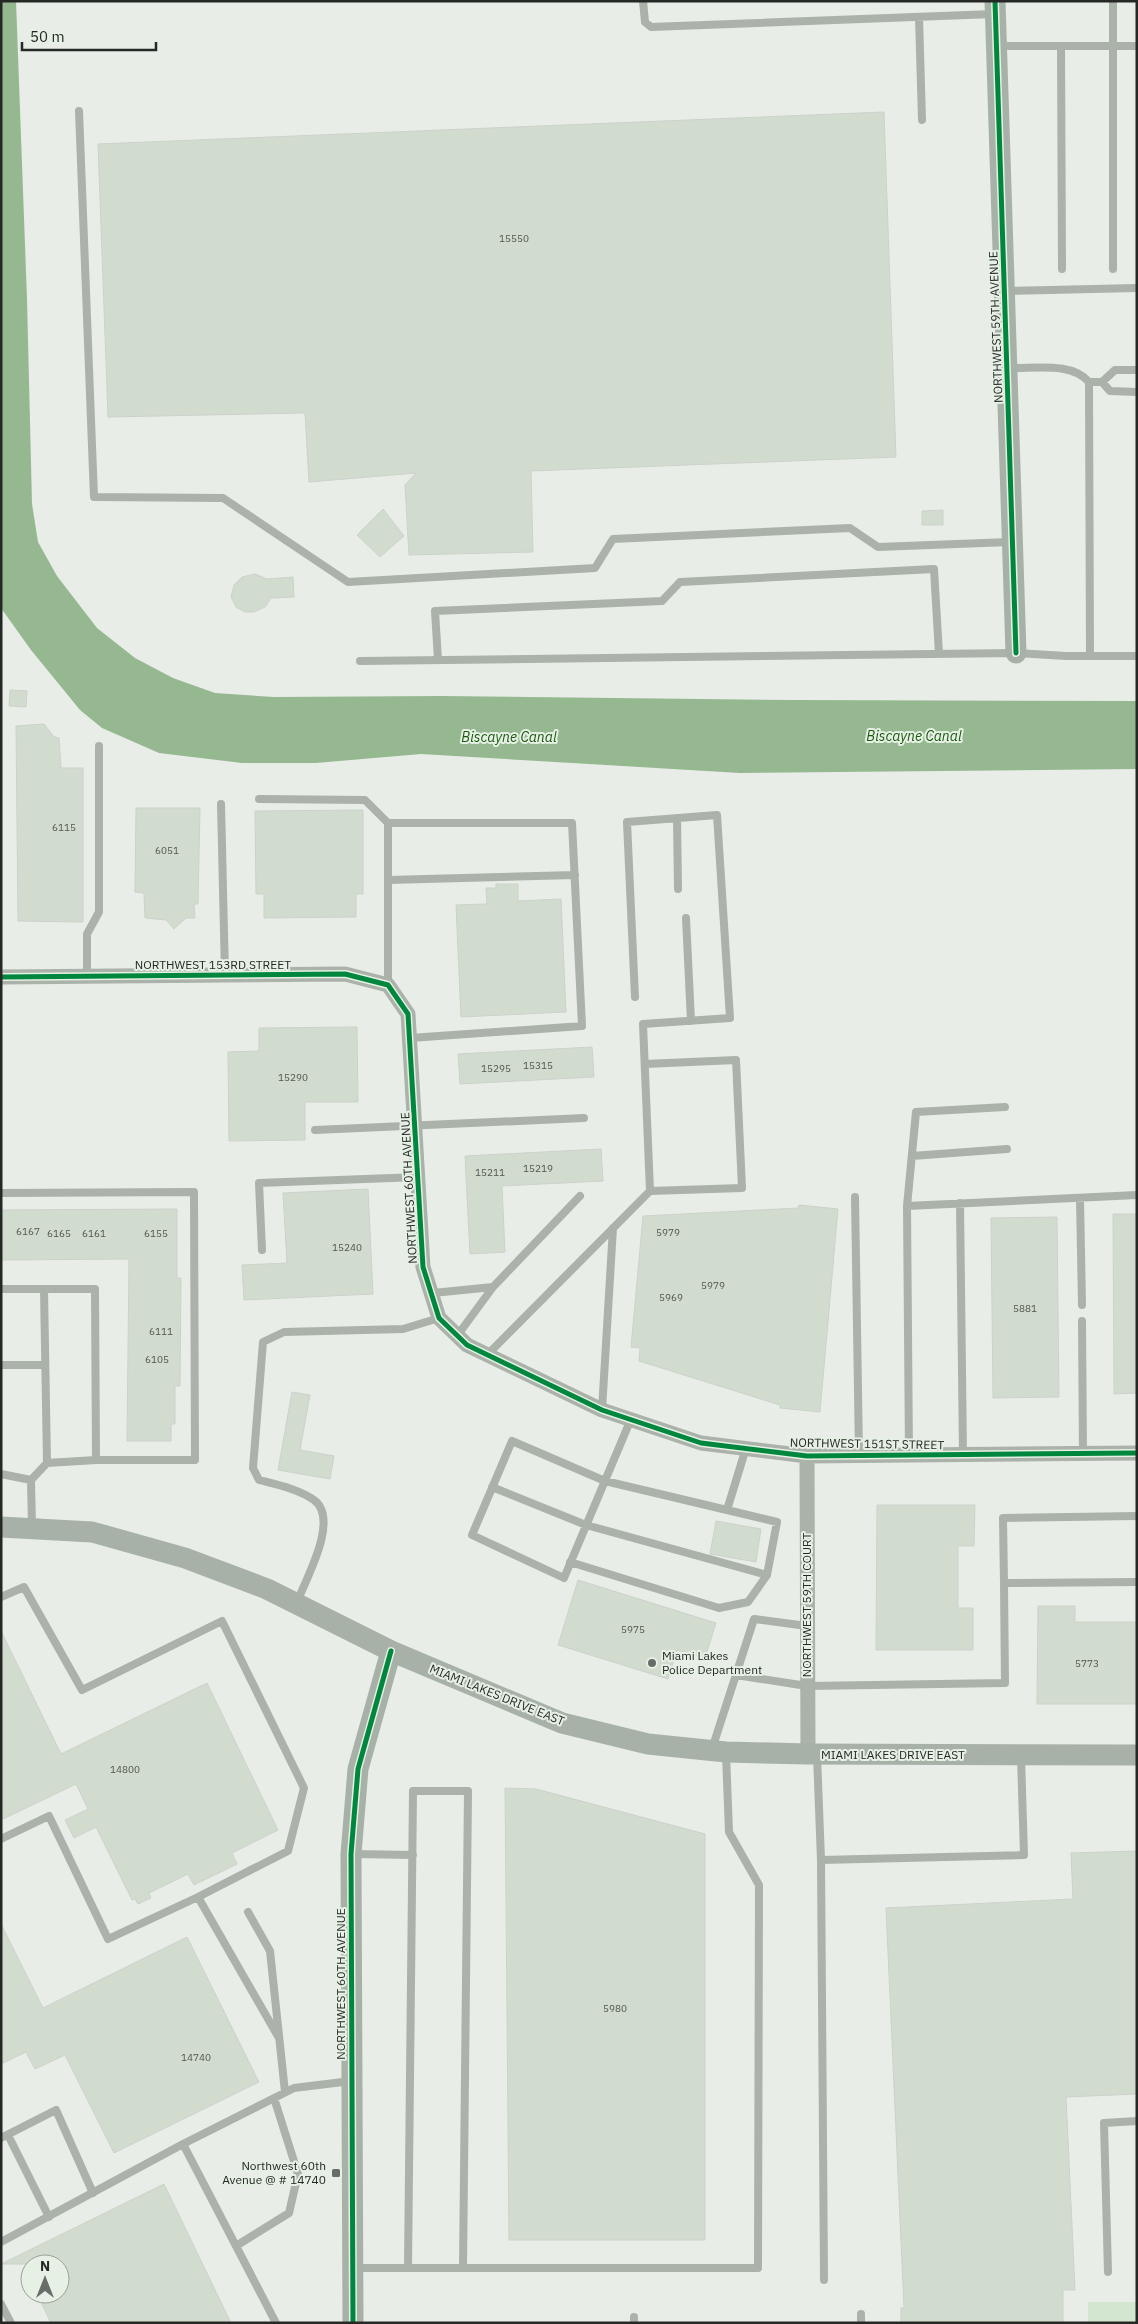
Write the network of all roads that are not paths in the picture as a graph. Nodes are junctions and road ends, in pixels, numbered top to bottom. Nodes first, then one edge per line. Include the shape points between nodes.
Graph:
1 (643, 1) edge
2 (1113, 1) edge
3 (995, 8) edge
4 (919, 17) junction
5 (997, 46) junction
6 (1061, 46) junction
7 (1114, 46) junction
8 (1137, 46) edge
9 (79, 111) dead end
10 (922, 120) dead end
11 (1062, 269) dead end
12 (1113, 269) dead end
13 (1137, 288) edge
14 (1005, 292) junction
15 (1007, 368) junction
16 (1137, 370) edge
17 (1089, 382) junction
18 (1102, 382) junction
19 (1137, 392) edge
20 (1012, 542) junction
21 (1016, 653) junction
22 (939, 654) junction
23 (1090, 656) junction
24 (1137, 656) edge
25 (438, 660) junction
26 (360, 661) dead end
27 (99, 746) dead end
28 (259, 799) dead end
29 (221, 804) dead end
30 (677, 818) junction
31 (388, 823) junction
32 (575, 875) junction
33 (388, 880) junction
34 (678, 889) dead end
35 (686, 918) dead end
36 (226, 975) junction
37 (86, 976) junction
38 (1, 977) edge
39 (388, 985) junction
40 (635, 997) dead end
41 (691, 1021) junction
42 (410, 1038) junction
43 (645, 1064) junction
44 (1005, 1107) dead end
45 (584, 1118) dead end
46 (415, 1125) junction
47 (315, 1130) dead end
48 (1007, 1149) dead end
49 (912, 1156) junction
50 (418, 1177) junction
51 (650, 1191) junction
52 (1, 1193) edge
53 (1137, 1195) edge
54 (580, 1196) dead end
55 (855, 1197) dead end
56 (1080, 1198) junction
57 (960, 1204) junction
58 (907, 1206) junction
59 (614, 1228) junction
60 (262, 1250) dead end
61 (494, 1286) junction
62 (1, 1289) edge
63 (44, 1289) junction
64 (433, 1293) junction
65 (1082, 1305) dead end
66 (439, 1318) junction
67 (1082, 1321) dead end
68 (457, 1336) junction
69 (487, 1355) junction
70 (1, 1365) edge
71 (45, 1365) junction
72 (602, 1410) junction
73 (631, 1420) junction
74 (746, 1448) junction
75 (1083, 1454) junction
76 (1137, 1454) edge
77 (859, 1455) junction
78 (909, 1455) junction
79 (963, 1455) junction
80 (807, 1456) junction
81 (96, 1460) junction
82 (47, 1463) junction
83 (1, 1474) edge
84 (31, 1480) junction
85 (605, 1481) junction
86 (492, 1487) junction
87 (727, 1510) junction
88 (1137, 1516) edge
89 (586, 1525) junction
90 (1, 1527) edge
91 (32, 1527) junction
92 (570, 1562) junction
93 (767, 1575) junction
94 (1137, 1582) edge
95 (1004, 1583) junction
96 (1, 1597) edge
97 (296, 1604) junction
98 (807, 1626) junction
99 (391, 1651) junction
100 (736, 1675) junction
101 (807, 1686) junction
102 (719, 1751) junction
103 (812, 1754) junction
104 (1021, 1755) junction
105 (1137, 1755) edge
106 (1, 1839) edge
107 (351, 1854) junction
108 (413, 1855) junction
109 (820, 1860) junction
110 (198, 1897) junction
111 (248, 1912) dead end
112 (279, 2038) junction
113 (352, 2081) junction
114 (285, 2092) junction
115 (274, 2098) junction
116 (1137, 2121) edge
117 (5, 2136) edge
118 (183, 2144) junction
119 (94, 2193) junction
120 (49, 2217) junction
121 (2, 2240) edge
122 (236, 2246) junction
123 (351, 2268) junction
124 (408, 2268) junction
125 (463, 2268) junction
126 (1108, 2272) dead end
127 (824, 2280) dead end
128 (1, 2304) edge
129 (861, 2314) dead end
130 (11, 2323) edge
131 (276, 2323) edge
132 (353, 2323) edge
133 (861, 2323) edge

1 - 4 lane via 645,22 651,27
2 - 7 lane
3 - 4 lane
3 - 5 street, NORTHWEST 59TH AVENUE
4 - 10 lane
5 - 6 lane
5 - 14 street, NORTHWEST 59TH AVENUE
6 - 7 lane
6 - 11 lane
7 - 8 lane
7 - 12 lane
9 - 20 lane via 94,497 222,498 348,582 595,568 613,539 850,528 878,547
13 - 14 lane
14 - 15 street, NORTHWEST 59TH AVENUE
15 - 17 lane via 1068,369 1082,374
15 - 20 street, NORTHWEST 59TH AVENUE
16 - 18 lane via 1116,370
17 - 18 lane
17 - 23 lane
18 - 19 lane via 1110,391
20 - 21 street, NORTHWEST 59TH AVENUE
21 - 22 lane
21 - 23 lane
22 - 25 lane
22 - 25 lane via 934,569 680,582 662,601 435,611
23 - 24 lane
25 - 26 lane
27 - 37 lane via 99,912 87,934
28 - 31 lane via 365,800
29 - 36 lane
30 - 34 lane
30 - 40 lane via 627,822
30 - 41 lane via 717,815 730,1018
31 - 32 lane via 572,823
31 - 33 lane
32 - 33 lane
32 - 42 lane via 582,1026
33 - 39 lane
35 - 41 lane
36 - 37 street, NORTHWEST 153RD STREET
36 - 39 street, NORTHWEST 153RD STREET via 346,974
37 - 38 street, NORTHWEST 153RD STREET
39 - 42 street, NORTHWEST 60TH AVENUE via 408,1014
41 - 43 lane via 643,1024
42 - 46 street, NORTHWEST 60TH AVENUE
43 - 51 lane
43 - 51 lane via 736,1060 742,1188
44 - 49 lane via 916,1112
45 - 46 lane
46 - 47 lane
46 - 50 street, NORTHWEST 60TH AVENUE
48 - 49 lane
49 - 58 lane
50 - 60 lane via 259,1183
50 - 64 street, NORTHWEST 60TH AVENUE via 423,1267
51 - 59 lane
52 - 81 lane via 194,1192 195,1460
53 - 56 lane
54 - 61 lane
55 - 77 lane
56 - 57 lane
56 - 65 lane
57 - 58 lane
57 - 79 lane
58 - 78 lane
59 - 69 lane
59 - 72 lane
61 - 64 lane
61 - 68 lane
62 - 63 lane
63 - 71 lane
63 - 81 lane via 95,1289
64 - 66 street, NORTHWEST 60TH AVENUE
66 - 68 street
66 - 97 lane via 403,1329 284,1332 263,1342 253,1468 259,1480 300,1492 316,1502 323,1513 325,1528
67 - 75 lane
68 - 69 street
69 - 72 street
70 - 71 lane
71 - 82 lane
72 - 73 street, NORTHWEST 151ST STREET
73 - 74 street, NORTHWEST 151ST STREET via 701,1443
73 - 85 lane
74 - 80 street, NORTHWEST 151ST STREET
74 - 87 lane
75 - 76 street, NORTHWEST 151ST STREET
75 - 79 street, NORTHWEST 151ST STREET
77 - 78 street, NORTHWEST 151ST STREET
77 - 80 street, NORTHWEST 151ST STREET
78 - 79 street, NORTHWEST 151ST STREET
80 - 98 street, NORTHWEST 59TH COURT
81 - 82 lane
82 - 84 lane
83 - 84 lane
84 - 91 lane
85 - 86 lane via 512,1441
85 - 87 lane
85 - 89 lane
86 - 89 lane
86 - 92 lane via 472,1535 564,1578
87 - 93 lane via 778,1522
88 - 95 lane via 1003,1518
89 - 92 lane
89 - 93 lane
90 - 91 street, MIAMI LAKES DRIVE EAST
91 - 97 street, MIAMI LAKES DRIVE EAST via 92,1532 185,1558 267,1589
92 - 93 lane via 719,1608 748,1602
94 - 95 lane
95 - 101 lane via 1005,1683
96 - 110 lane via 24,1587 82,1690 222,1621 304,1788 288,1851
97 - 99 street, MIAMI LAKES DRIVE EAST
98 - 100 lane via 754,1619
98 - 101 street, NORTHWEST 59TH COURT
99 - 102 street, MIAMI LAKES DRIVE EAST via 562,1723 648,1744
99 - 107 street, NORTHWEST 60TH AVENUE via 358,1769
100 - 101 lane
100 - 102 lane
101 - 103 street, NORTHWEST 59TH COURT
102 - 103 street, MIAMI LAKES DRIVE EAST
102 - 125 lane via 729,1832 759,1885 758,2268
103 - 104 street, MIAMI LAKES DRIVE EAST
103 - 109 lane
104 - 105 street, MIAMI LAKES DRIVE EAST
104 - 109 lane via 1024,1855
106 - 110 lane via 49,1816 108,1939
107 - 108 lane
107 - 113 street, NORTHWEST 60TH AVENUE
108 - 124 lane
108 - 125 lane via 413,1790 468,1791
109 - 127 lane
110 - 112 lane
111 - 112 lane via 270,1951
112 - 114 lane
113 - 114 lane
113 - 123 street, NORTHWEST 60TH AVENUE
114 - 115 lane
115 - 118 lane
115 - 122 lane via 298,2174 296,2184 288,2213
116 - 126 lane via 1104,2123
117 - 119 lane via 56,2110
117 - 120 lane
118 - 119 lane
118 - 122 lane
119 - 120 lane
120 - 121 lane
122 - 131 lane
123 - 124 lane
123 - 132 street, NORTHWEST 60TH AVENUE
124 - 125 lane
128 - 130 lane
129 - 133 lane

